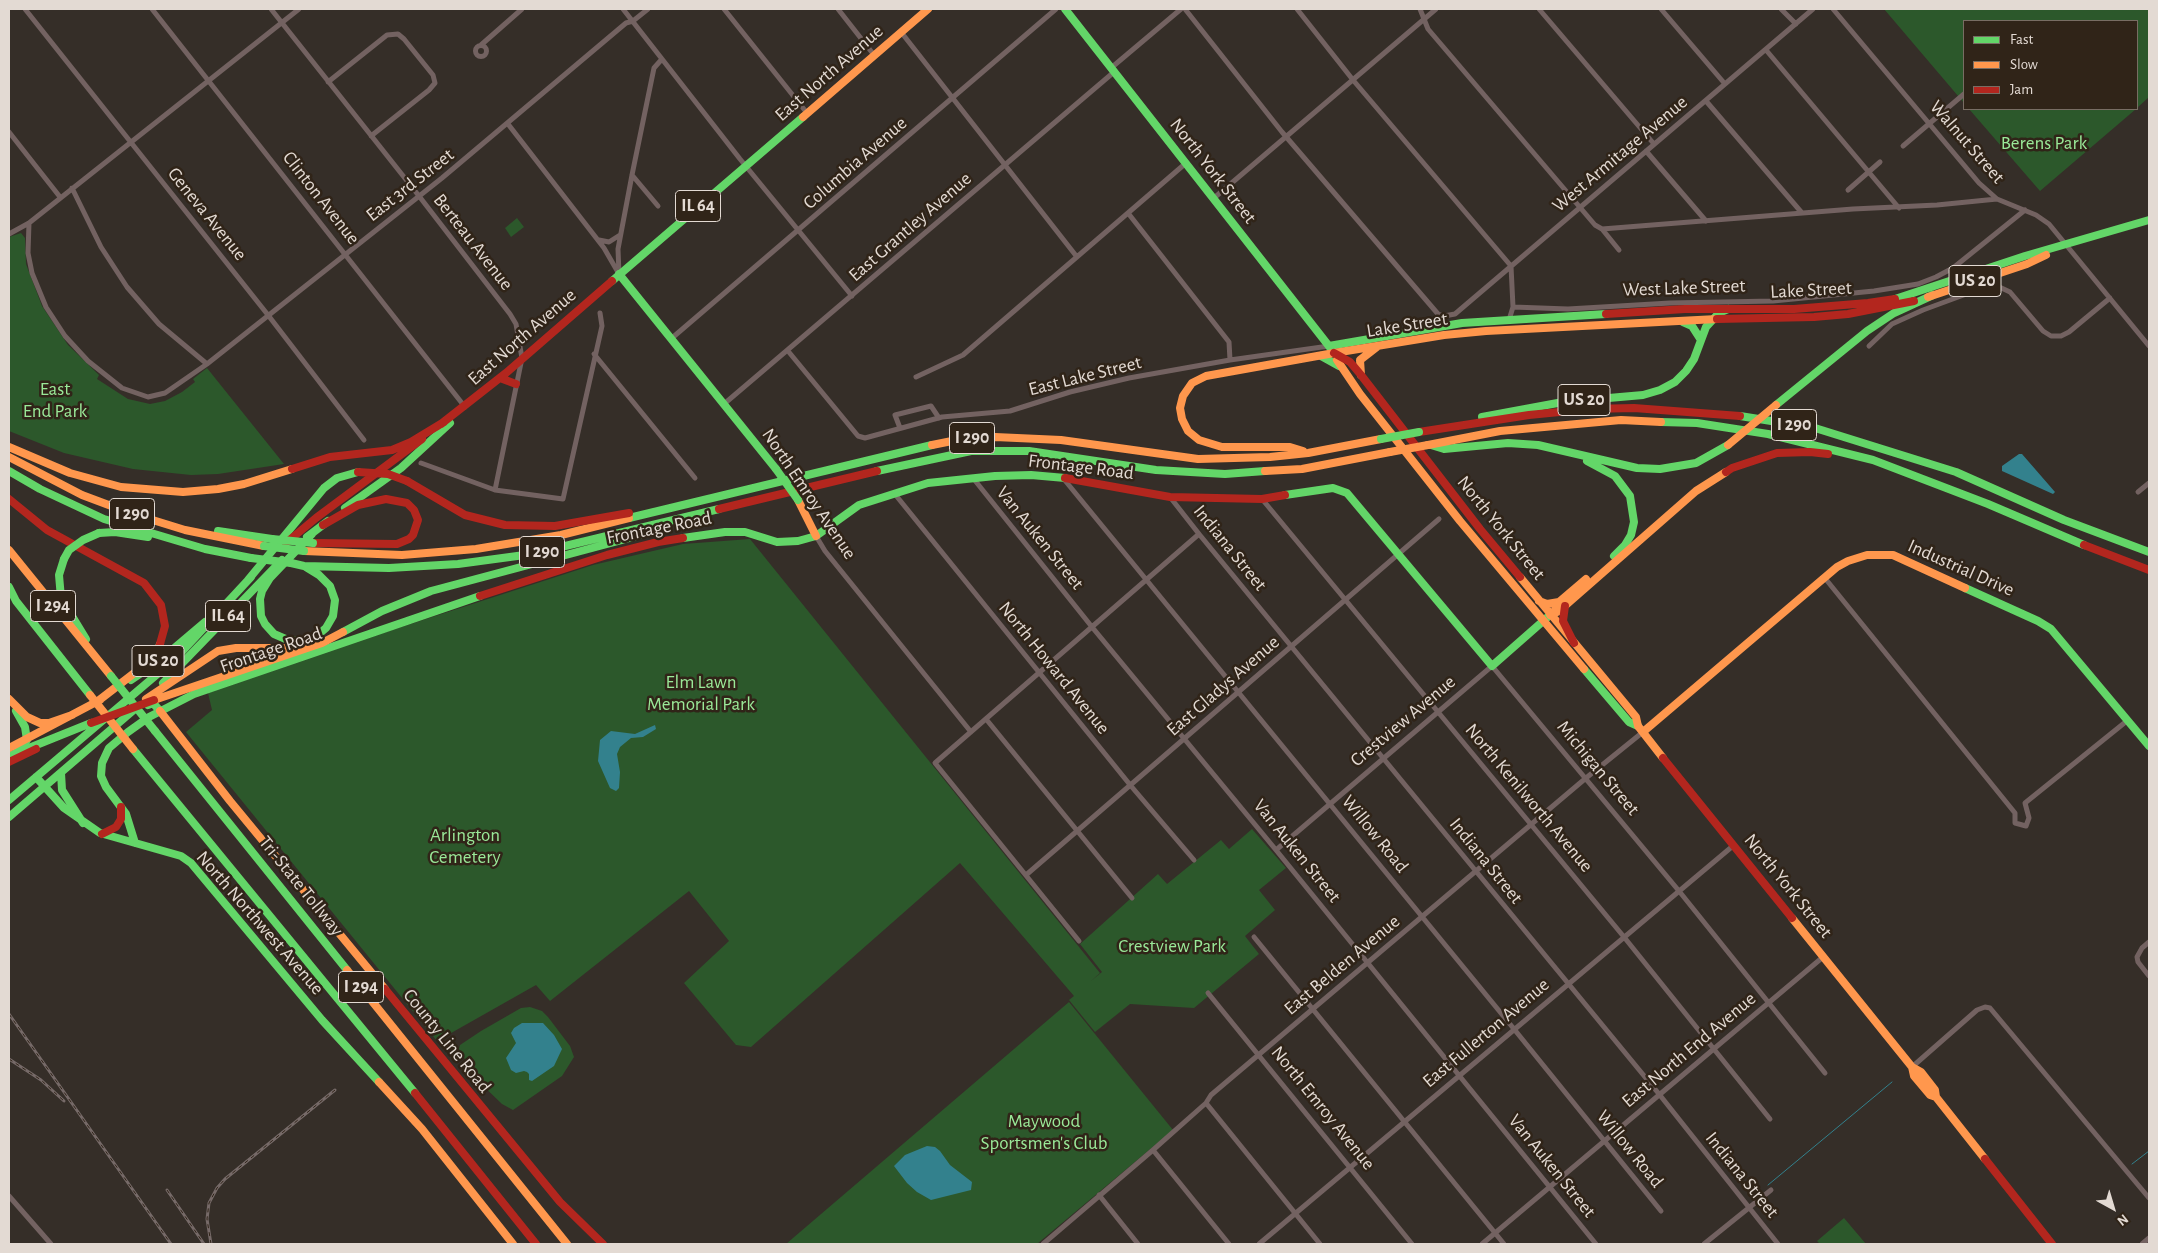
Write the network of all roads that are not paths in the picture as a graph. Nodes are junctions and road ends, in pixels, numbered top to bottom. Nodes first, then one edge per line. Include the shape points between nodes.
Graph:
1 (25, 9) edge
2 (152, 9) edge
3 (271, 9) edge
4 (298, 9) edge
5 (522, 9) edge
6 (623, 9) edge
7 (648, 9) edge
8 (724, 9) edge
9 (838, 9) edge
10 (928, 9) edge
11 (1056, 9) edge
12 (1065, 9) edge
13 (1183, 9) edge
14 (1297, 9) edge
15 (1420, 9) edge
16 (1436, 9) edge
17 (1539, 9) edge
18 (1662, 9) edge
19 (1781, 9) edge
20 (1813, 9) edge
21 (1833, 9) edge
22 (1424, 19) junction
23 (633, 21) junction
24 (282, 22) junction
25 (1796, 24) junction
26 (901, 32) junction
27 (481, 45) dead end
28 (1766, 50) junction
29 (874, 55) junction
30 (662, 60) junction
31 (1113, 70) junction
32 (208, 80) junction
33 (1353, 80) junction
34 (328, 82) junction
35 (1725, 84) junction
36 (1963, 95) edge
37 (953, 98) junction
38 (1706, 101) junction
39 (807, 113) junction
40 (1929, 123) junction
41 (508, 124) junction
42 (9, 132) edge
43 (371, 136) junction
44 (1286, 137) junction
45 (130, 142) junction
46 (1654, 144) junction
47 (1903, 146) dead end
48 (1646, 151) junction
49 (1880, 162) dead end
50 (1186, 163) junction
51 (745, 165) junction
52 (1005, 165) junction
53 (1868, 172) junction
54 (632, 175) junction
55 (72, 188) junction
56 (1848, 190) dead end
57 (419, 196) junction
58 (60, 197) junction
59 (1214, 198) junction
60 (1997, 199) junction
61 (658, 206) dead end
62 (1580, 207) junction
63 (1899, 208) junction
64 (2025, 210) junction
65 (1128, 213) junction
66 (1802, 213) junction
67 (2149, 220) edge
68 (1706, 221) junction
69 (29, 222) junction
70 (1602, 229) junction
71 (799, 230) junction
72 (621, 233) junction
73 (9, 234) edge
74 (598, 240) junction
75 (2066, 245) junction
76 (1619, 250) dead end
77 (346, 254) junction
78 (1077, 257) junction
79 (1511, 266) junction
80 (619, 274) junction
81 (1933, 295) junction
82 (852, 296) junction
83 (2110, 298) junction
84 (1514, 306) junction
85 (1728, 309) junction
86 (600, 313) dead end
87 (268, 315) junction
88 (1712, 319) junction
89 (1509, 320) junction
90 (1678, 320) junction
91 (672, 338) junction
92 (1701, 340) junction
93 (1382, 344) junction
94 (1328, 346) junction
95 (1869, 346) dead end
96 (2149, 346) edge
97 (788, 351) junction
98 (1334, 353) junction
99 (594, 354) junction
100 (1318, 356) junction
101 (522, 358) junction
102 (1230, 360) junction
103 (207, 364) junction
104 (1339, 366) junction
105 (1361, 375) junction
106 (916, 377) dead end
107 (500, 378) junction
108 (516, 384) junction
109 (724, 404) junction
110 (466, 407) junction
111 (939, 418) junction
112 (444, 422) junction
113 (900, 428) junction
114 (1419, 432) junction
115 (364, 440) dead end
116 (1428, 445) junction
117 (9, 447) edge
118 (1564, 451) junction
119 (1308, 453) junction
120 (9, 457) edge
121 (1873, 460) junction
122 (421, 464) dead end
123 (9, 471) edge
124 (695, 478) dead end
125 (974, 478) junction
126 (1063, 478) junction
127 (2149, 483) edge
128 (1341, 489) joint
129 (495, 490) junction
130 (894, 492) junction
131 (2138, 492) dead end
132 (775, 494) junction
133 (1170, 497) junction
134 (9, 499) edge
135 (1262, 499) junction
136 (681, 505) junction
137 (130, 513) junction
138 (1439, 519) dead end
139 (323, 525) junction
140 (312, 534) junction
141 (1198, 534) junction
142 (816, 536) junction
143 (205, 549) junction
144 (9, 550) edge
145 (2149, 552) edge
146 (1399, 554) junction
147 (304, 566) junction
148 (2149, 570) edge
149 (1824, 576) junction
150 (248, 580) junction
151 (1145, 581) junction
152 (9, 587) edge
153 (237, 592) junction
154 (9, 594) edge
155 (16, 601) junction
156 (1346, 601) junction
157 (1539, 602) junction
158 (1562, 604) junction
159 (1550, 616) junction
160 (1092, 627) junction
161 (322, 643) junction
162 (1574, 643) junction
163 (1291, 647) junction
164 (98, 661) junction
165 (1492, 666) junction
166 (1039, 673) junction
167 (1238, 693) junction
168 (9, 700) edge
169 (98, 701) junction
170 (149, 702) junction
171 (160, 711) junction
172 (1438, 712) junction
173 (72, 716) junction
174 (986, 719) junction
175 (2128, 720) junction
176 (92, 724) junction
177 (1640, 729) junction
178 (971, 732) junction
179 (1185, 738) junction
180 (27, 740) junction
181 (2149, 746) edge
182 (11, 753) edge
183 (1383, 759) junction
184 (9, 762) edge
185 (61, 773) junction
186 (36, 777) junction
187 (1586, 778) junction
188 (1130, 786) junction
189 (45, 787) junction
190 (9, 800) edge
191 (1331, 804) junction
192 (121, 807) junction
193 (9, 817) edge
194 (84, 823) junction
195 (1531, 824) junction
196 (1077, 832) junction
197 (102, 834) junction
198 (134, 843) junction
199 (1734, 845) junction
200 (1276, 850) junction
201 (1194, 860) dead end
202 (1476, 872) junction
203 (1026, 875) junction
204 (1679, 891) junction
205 (1132, 898) dead end
206 (1423, 916) junction
207 (1624, 936) junction
208 (1254, 937) dead end
209 (1079, 941) dead end
210 (2149, 942) edge
211 (1823, 957) junction
212 (1368, 963) junction
213 (2149, 976) edge
214 (1568, 984) junction
215 (1208, 993) dead end
216 (1768, 1003) junction
217 (1313, 1009) junction
218 (1514, 1029) junction
219 (1713, 1049) junction
220 (1259, 1055) junction
221 (1912, 1067) junction
222 (1825, 1073) dead end
223 (1459, 1075) junction
224 (1659, 1094) junction
225 (1206, 1103) junction
226 (1770, 1119) dead end
227 (1404, 1121) junction
228 (1604, 1141) junction
229 (1153, 1150) junction
230 (1350, 1167) junction
231 (1550, 1187) junction
232 (1771, 1190) dead end
233 (1099, 1195) junction
234 (9, 1196) edge
235 (2149, 1198) edge
236 (1749, 1207) junction
237 (1661, 1211) dead end
238 (1296, 1213) junction
239 (1495, 1233) junction
240 (2149, 1238) edge
241 (51, 1244) edge
242 (513, 1244) edge
243 (536, 1244) edge
244 (567, 1244) edge
245 (603, 1244) edge
246 (1044, 1244) edge
247 (1138, 1244) edge
248 (1229, 1244) edge
249 (1259, 1244) edge
250 (1320, 1244) edge
251 (1412, 1244) edge
252 (1482, 1244) edge
253 (1504, 1244) edge
254 (1596, 1244) edge
255 (1704, 1244) edge
256 (1778, 1244) edge
257 (2052, 1244) edge
258 (2142, 1244) edge

1 - 45 street, Geneva Avenue
2 - 32 street, Clinton Avenue
3 - 24 street, Berteau Avenue
4 - 24 street
5 - 27 street
6 - 23 street
7 - 23 street, East 3rd Street
8 - 39 street
9 - 29 street
10 - 26 main road, East North Avenue / IL 64
11 - 37 street, Columbia Avenue
12 - 31 main road, North York Street
13 - 31 street, East Grantley Avenue
13 - 44 street
14 - 33 street
15 - 22 street
16 - 22 street
17 - 46 street
18 - 35 street
19 - 25 street
20 - 25 street, West Armitage Avenue
21 - 40 street, Walnut Street
22 - 33 street
22 - 62 street via 1428,29
23 - 30 street
23 - 41 street, East 3rd Street via 626,23
24 - 32 street
24 - 34 street, Berteau Avenue
25 - 28 street, West Armitage Avenue
26 - 29 main road, East North Avenue / IL 64
26 - 37 street
28 - 35 street, West Armitage Avenue
28 - 53 street
29 - 39 main road, East North Avenue / IL 64
30 - 51 street
30 - 54 street via 654,68
31 - 50 main road, North York Street
31 - 52 street, East Grantley Avenue
32 - 45 street
32 - 77 street, Clinton Avenue
33 - 44 street
33 - 79 street
34 - 43 street, Berteau Avenue
34 - 43 street via 387,35 398,34 433,75 435,83 429,90
35 - 38 street, West Armitage Avenue
36 - 40 street
37 - 52 street
37 - 71 street, Columbia Avenue
38 - 46 street, West Armitage Avenue
38 - 66 street
39 - 51 main road, East North Avenue / IL 64
40 - 47 street
40 - 60 street, Walnut Street via 1979,183
41 - 57 street, East 3rd Street
41 - 74 street
42 - 58 street
43 - 57 street, Berteau Avenue
44 - 59 street
44 - 79 street, West Armitage Avenue via 1438,314 1455,314
45 - 55 street
45 - 87 street, Geneva Avenue
46 - 48 street, West Armitage Avenue
48 - 62 street, West Armitage Avenue
48 - 68 street
49 - 53 street
50 - 59 main road, North York Street
50 - 65 street
51 - 71 street
51 - 80 main road, East North Avenue / IL 64
52 - 78 street
52 - 82 street, East Grantley Avenue
53 - 56 street
53 - 63 street
54 - 61 street
54 - 72 street
55 - 58 street
55 - 103 street via 100,248 127,287 164,329
57 - 77 street, East 3rd Street
57 - 101 street, Berteau Avenue via 510,314 518,329
58 - 69 street
59 - 94 main road, North York Street
60 - 63 street
60 - 64 street, Walnut Street
62 - 70 street
62 - 79 street, West Armitage Avenue
63 - 66 street
64 - 75 street, Walnut Street via 2049,224
64 - 84 street, West Lake Street via 1944,274 1918,284 1773,301 1670,303 1568,310
65 - 78 street
65 - 102 street via 1229,342
66 - 68 street
67 - 75 main road, Lake Street / US 20
68 - 70 street
69 - 73 street
69 - 103 street, East 3rd Street via 28,253 35,282 52,318 79,352 112,381 148,397 165,393
70 - 76 street
71 - 82 street
71 - 91 street, Columbia Avenue
72 - 74 street via 609,242
72 - 80 street
74 - 80 street
75 - 81 main road, Lake Street / US 20 via 2017,267
75 - 83 street, Walnut Street
75 - 85 main road, Lake Street / US 20 via 1898,298 1842,306
77 - 87 street, East 3rd Street
77 - 110 street, Clinton Avenue
78 - 106 street via 963,355
79 - 84 street
80 - 91 main road, North Emroy Avenue
80 - 101 main road, East North Avenue / IL 64
81 - 88 main road, Lake Street via 1848,314
81 - 118 main road, US 20, bridge via 1894,313 1867,331 1728,445 1696,463 1660,469 1638,468
82 - 97 street, East Grantley Avenue
83 - 95 street via 2069,332 2051,336 2010,292 1988,286 1892,324
83 - 96 street, Walnut Street
84 - 89 street
85 - 88 main road
85 - 89 main road, Lake Street
86 - 99 street via 602,326
87 - 103 street, East 3rd Street
87 - 115 street, Geneva Avenue
88 - 90 main road, Lake Street
88 - 92 main road, US 20
89 - 94 main road, Lake Street via 1462,323
90 - 92 main road via 1692,326
90 - 93 main road, Lake Street via 1486,331
91 - 109 main road, North Emroy Avenue
92 - 114 main road, US 20 via 1686,371 1660,390 1643,395 1508,411
93 - 98 main road, Lake Street
93 - 105 main road via 1360,360
94 - 98 main road, North York Street
94 - 102 street, East Lake Street
97 - 109 street, East Grantley Avenue
97 - 113 street, East Lake Street via 858,436 864,438
98 - 100 main road, Lake Street
98 - 104 main road, North York Street
98 - 105 main road, North York Street via 1350,362
99 - 124 street
99 - 129 street via 563,499
100 - 104 main road
100 - 119 main road, Lake Street via 1198,379 1182,396 1180,408 1188,431 1207,444 1238,448 1290,447
101 - 107 main road, East North Avenue / IL 64
101 - 108 street, Berteau Avenue
102 - 111 street, East Lake Street via 1117,380 1010,411
104 - 159 main road, North York Street via 1460,521
105 - 157 main road, North York Street
107 - 108 main road
107 - 110 main road, East North Avenue / IL 64
108 - 129 street, Berteau Avenue
109 - 142 main road, North Emroy Avenue, bridge via 798,500
110 - 112 main road, East North Avenue / IL 64
110 - 139 main road, IL 64 via 401,468
111 - 113 street, East Lake Street
111 - 113 street via 931,406 895,416
112 - 117 main road via 392,450 330,457 244,484 184,492 121,486 70,473
112 - 150 main road, East North Avenue / IL 64 via 304,528
114 - 119 main road, I 290, bridge
114 - 145 main road, I 290 via 1529,415 1634,408 1742,416 1816,428 1956,472 2064,520
116 - 118 main road, US 20 via 1444,449 1508,443
116 - 121 main road, I 290 via 1500,431 1621,420 1697,423 1768,434
116 - 132 main road, I 290, bridge via 1302,469 1225,474 1156,470 1029,451 971,451
118 - 158 main road via 1615,476 1630,496 1634,522 1625,544
119 - 136 main road, I 290 via 1198,459 1061,440 976,438 908,448
120 - 137 main road, I 290 via 82,495
121 - 148 main road, I 290
121 - 158 main road via 1810,452 1777,453 1732,468 1696,491
122 - 129 street
123 - 143 main road, I 290 via 104,519
125 - 126 main road, Frontage Road via 1031,475
125 - 130 main road, Frontage Road via 928,483
125 - 160 street, Van Auken Street
126 - 133 main road, Frontage Road
126 - 151 street, Willow Road
127 - 131 street
128 - 135 main road, Frontage Road
128 - 146 main road, Michigan Street
130 - 142 main road, Frontage Road via 859,505
130 - 166 street, North Howard Avenue
132 - 147 main road, I 290 via 567,547 493,560 389,568
132 - 161 main road, US 20 via 644,535 431,591 382,611
133 - 135 main road, Frontage Road
133 - 141 street, Indiana Street
134 - 169 main road via 47,530 144,583 161,604 165,626 158,650 146,664
135 - 156 street, North Kenilworth Avenue
136 - 137 main road, I 290, bridge via 561,535 476,549 402,555 264,546 185,530
136 - 150 main road, US 20, bridge via 555,526 505,525 465,515 407,481 388,474 358,472 337,478 324,488
137 - 139 main road, bridge via 227,533 313,543 397,544 414,535 418,520 407,502 386,499 358,505
138 - 146 street, East Gladys Avenue
139 - 140 main road, IL 64
140 - 147 main road via 270,578 260,599 261,616 269,629 280,638 296,642 320,635 330,623 335,608 330,586
140 - 170 main road, IL 64 via 268,573
141 - 151 street
141 - 163 street, Indiana Street
142 - 171 main road, Frontage Road via 777,542 745,532 725,532 658,542 607,555 194,694
142 - 178 street, North Emroy Avenue
143 - 147 main road, I 290, bridge
143 - 164 main road, bridge via 116,532 99,533 69,550 59,575 61,598
144 - 164 main road, Tri-State Tollway / I 294
146 - 156 street, East Gladys Avenue
146 - 165 main road, Michigan Street
149 - 175 main road, Industrial Drive via 1848,560 1867,555 1893,555 2038,621 2058,636
149 - 175 street via 2016,813 2015,823 2026,826 2029,818 2025,803
149 - 177 main road, Industrial Drive
150 - 153 main road, East North Avenue / US 20
151 - 160 street
151 - 167 street, Willow Road
152 - 155 main road, I 294
153 - 169 main road, US 20 via 159,661
153 - 186 main road, East North Avenue / IL 64 via 174,660
154 - 155 main road
155 - 243 main road, I 294, bridge
156 - 163 street, East Gladys Avenue
156 - 172 street, North Kenilworth Avenue
157 - 158 main road
157 - 159 main road, North York Street
158 - 159 main road, Crestview Avenue via 1559,611
158 - 162 main road via 1564,621
159 - 162 main road, North York Street
159 - 165 main road, Crestview Avenue
159 - 177 main road, North York Street via 1629,722
160 - 166 street
160 - 179 street, Van Auken Street
161 - 170 main road, US 20
161 - 170 main road via 289,650 236,648 218,651 196,664
162 - 177 main road, North York Street via 1636,717
163 - 167 street, East Gladys Avenue
163 - 183 street, Indiana Street
164 - 244 main road, Tri-State Tollway / I 294, bridge
165 - 172 street, Crestview Avenue
165 - 187 street, Michigan Street
166 - 174 street
166 - 188 street, North Howard Avenue
167 - 179 street, East Gladys Avenue
167 - 191 street, Willow Road
168 - 173 main road via 27,717 40,723
168 - 180 main road via 25,728
169 - 173 main road, US 20
170 - 171 main road
170 - 176 main road, US 20, bridge
170 - 185 main road, IL 64
171 - 192 main road, Frontage Road via 116,742 102,763 101,776
171 - 245 main road, County Line Road via 424,1039 560,1202
172 - 183 street, Crestview Avenue
172 - 195 street, North Kenilworth Avenue
173 - 180 main road, US 20
174 - 178 street
174 - 196 street
175 - 181 main road, Industrial Drive
176 - 182 main road, US 20
176 - 184 main road
177 - 187 street, East Belden Avenue
177 - 199 main road, North York Street
178 - 203 street via 935,763
179 - 188 street, East Gladys Avenue
179 - 200 street, Van Auken Street
180 - 182 main road via 21,749
183 - 191 street, Crestview Avenue
183 - 202 street, Indiana Street
185 - 189 main road, IL 64
185 - 194 main road via 62,790
186 - 189 main road, North Northwest Avenue
186 - 190 main road, IL 64
187 - 195 street, East Belden Avenue
187 - 204 street, Michigan Street
188 - 196 street, East Gladys Avenue
188 - 201 street, North Howard Avenue
189 - 193 main road, IL 64
189 - 194 main road, North Northwest Avenue via 64,808
191 - 200 street, Crestview Avenue
191 - 206 street, Willow Road
192 - 197 main road via 121,819 116,827
192 - 198 main road, Frontage Road
194 - 197 main road, North Northwest Avenue
195 - 202 street, East Belden Avenue
195 - 207 street, North Kenilworth Avenue
196 - 203 street, East Gladys Avenue
196 - 205 street
197 - 198 main road, North Northwest Avenue
198 - 242 main road, North Northwest Avenue via 180,856 191,863 337,1037 422,1129
199 - 204 street, East Fullerton Avenue
199 - 211 main road, North York Street
200 - 212 street, Van Auken Street
202 - 206 street, East Belden Avenue
202 - 214 street, Indiana Street
203 - 209 street
204 - 207 street, East Fullerton Avenue
204 - 216 street, Michigan Street
206 - 212 street, East Belden Avenue
206 - 218 street, Willow Road
207 - 214 street, East Fullerton Avenue
207 - 219 street, North Kenilworth Avenue
208 - 217 street
210 - 213 street via 2137,957
211 - 216 street, East North End Avenue
211 - 221 main road, North York Street
212 - 217 street, East Belden Avenue
212 - 223 street, Van Auken Street
214 - 218 street, East Fullerton Avenue
214 - 224 street, Indiana Street
215 - 220 street, North Emroy Avenue
216 - 219 street, East North End Avenue
216 - 222 street, Michigan Street
217 - 220 street, East Belden Avenue
217 - 227 street
218 - 223 street, East Fullerton Avenue
218 - 228 street, Willow Road
219 - 224 street, East North End Avenue
219 - 226 street, North Kenilworth Avenue
220 - 225 street, East Belden Avenue via 1211,1095
220 - 230 street, North Emroy Avenue
221 - 235 street via 1978,1010 1988,1007 1996,1012
221 - 257 main road, North York Street via 1921,1072 1935,1090 1936,1097
223 - 227 street, East Fullerton Avenue
223 - 231 street, Van Auken Street
224 - 228 street, East North End Avenue
224 - 236 street, Indiana Street
225 - 229 street, East Belden Avenue
225 - 238 street
227 - 230 street, East Fullerton Avenue
227 - 239 street
228 - 231 street, East North End Avenue
228 - 237 street, Willow Road
229 - 233 street, East Belden Avenue
229 - 248 street
230 - 238 street, East Fullerton Avenue
230 - 251 street, North Emroy Avenue
231 - 239 street, East North End Avenue
231 - 254 street, Van Auken Street
232 - 236 street
233 - 246 street, East Belden Avenue
233 - 247 street
234 - 241 street
236 - 255 street
236 - 256 street, Indiana Street
238 - 249 street, East Fullerton Avenue
238 - 250 street
239 - 252 street, East North End Avenue
239 - 253 street
240 - 258 street

